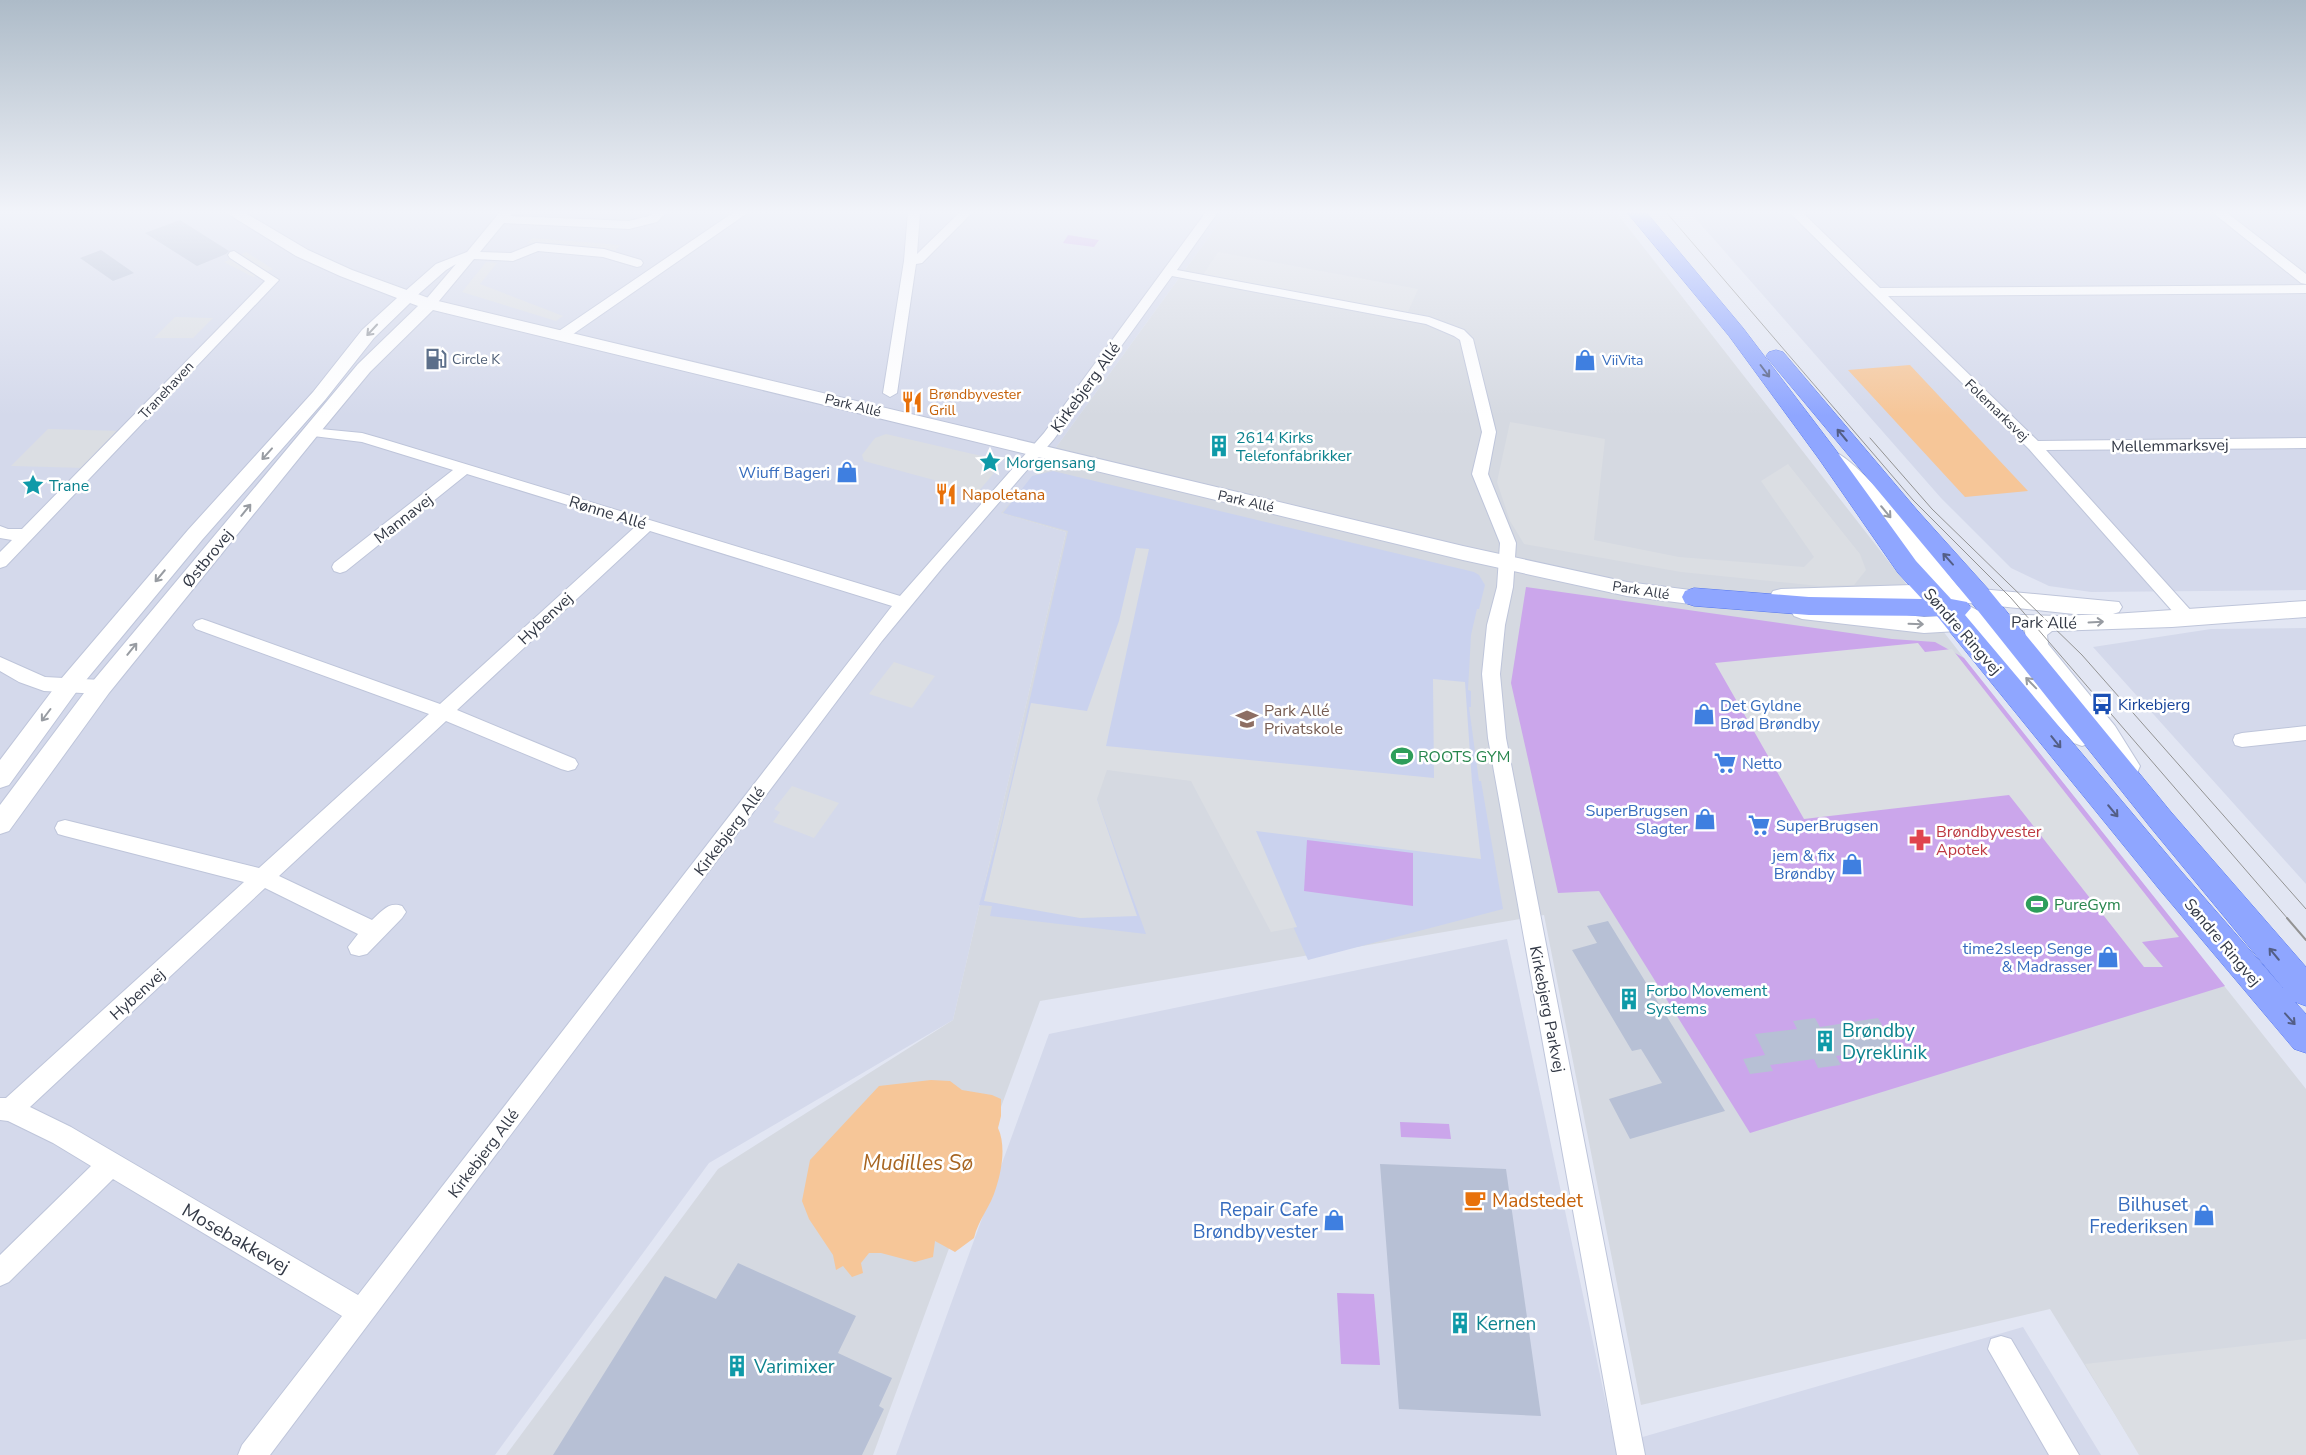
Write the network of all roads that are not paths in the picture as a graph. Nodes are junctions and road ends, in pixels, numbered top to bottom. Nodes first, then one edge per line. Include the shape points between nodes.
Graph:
1 (273, 280) edge
2 (368, 280) edge
3 (427, 280) edge
4 (448, 280) edge
5 (644, 280) edge
6 (907, 280) edge
7 (1163, 280) edge
8 (1211, 280) edge
9 (1693, 280) edge
10 (1710, 280) edge
11 (1863, 280) edge
12 (2306, 289) edge
13 (1875, 292) junction
14 (408, 296) junction
15 (428, 304) junction
16 (561, 336) junction
17 (890, 393) dead end
18 (310, 432) junction
19 (2306, 443) edge
20 (2034, 446) junction
21 (1036, 451) junction
22 (466, 468) junction
23 (648, 524) junction
24 (0, 531) edge
25 (28, 535) junction
26 (0, 562) edge
27 (1508, 563) junction
28 (340, 567) dead end
29 (1694, 598) joint
30 (903, 603) junction
31 (1964, 608) junction
32 (2306, 609) edge
33 (2183, 613) junction
34 (2047, 624) junction
35 (202, 625) dead end
36 (0, 663) edge
37 (69, 685) junction
38 (101, 687) junction
39 (443, 712) junction
40 (2306, 733) edge
41 (2242, 740) dead end
42 (568, 764) dead end
43 (0, 778) edge
44 (2161, 820) junction
45 (0, 824) edge
46 (66, 828) dead end
47 (264, 878) junction
48 (395, 912) dead end
49 (375, 932) junction
50 (359, 947) dead end
51 (2306, 991) edge
52 (2306, 1038) edge
53 (5, 1110) edge
54 (110, 1164) junction
55 (0, 1273) edge
56 (361, 1312) junction
57 (2001, 1348) dead end
58 (252, 1455) edge
59 (1631, 1455) edge
60 (2065, 1455) edge

1 - 25 street, Tranehaven
2 - 14 street, Park Allé
3 - 14 street
4 - 15 street
5 - 16 street
6 - 17 street
7 - 21 street, Kirkebjerg Allé
8 - 27 street, Kirkebjerg Parkvej via 1430,321 1466,339 1489,432 1480,474 1508,543
9 -> 31 main road, Søndre Ringvej via 1736,332 1827,454 1898,556
31 -> 10 main road, Søndre Ringvej via 1909,515
11 - 13 street, Folemarksvej
12 - 13 street
13 - 20 street, Folemarksvej
14 - 15 street, Park Allé
14 -> 37 street, Østbrovej via 368,334 319,396 195,535
15 - 16 street, Park Allé
15 - 18 street, Østbrovej via 364,368
16 - 21 street, Park Allé
18 - 22 street, Rønne Allé via 362,438
38 -> 18 street, Østbrovej
19 - 20 street, Mellemmarksvej
20 - 33 street, Folemarksvej
21 - 27 street, Park Allé
21 - 30 street, Kirkebjerg Allé
22 - 23 street, Rønne Allé
22 - 28 street, Mannavej
23 - 30 street, Rønne Allé
23 - 39 street, Hybenvej
24 - 25 street
25 - 26 street, Tranehaven
27 - 29 street, Park Allé via 1627,589
27 - 59 street, Kirkebjerg Parkvej via 1491,674 1497,738
29 - 31 main road via 1809,606
30 - 56 street, Kirkebjerg Allé
31 - 33 street, Park Allé via 2074,606
31 - 34 street, Park Allé
44 -> 31 main road, Søndre Ringvej
31 -> 52 main road, Søndre Ringvej via 2201,916
32 - 33 street, Park Allé
34 -> 33 street, Park Allé
34 - 44 street via 2035,632 2037,646 2107,732
35 - 39 street
36 - 37 street via 44,684
37 - 38 street
37 -> 43 street, Østbrovej
38 - 45 street, Østbrovej
39 - 42 street
39 - 47 street, Hybenvej
40 - 41 street
51 -> 44 main road, Søndre Ringvej
46 - 47 street
47 - 49 street
47 - 53 street, Hybenvej
48 - 49 street
49 - 50 street
53 - 54 street, Mosebakkevej via 62,1135
54 - 55 street
54 - 56 street, Mosebakkevej
56 - 58 street, Kirkebjerg Allé
57 - 60 street

